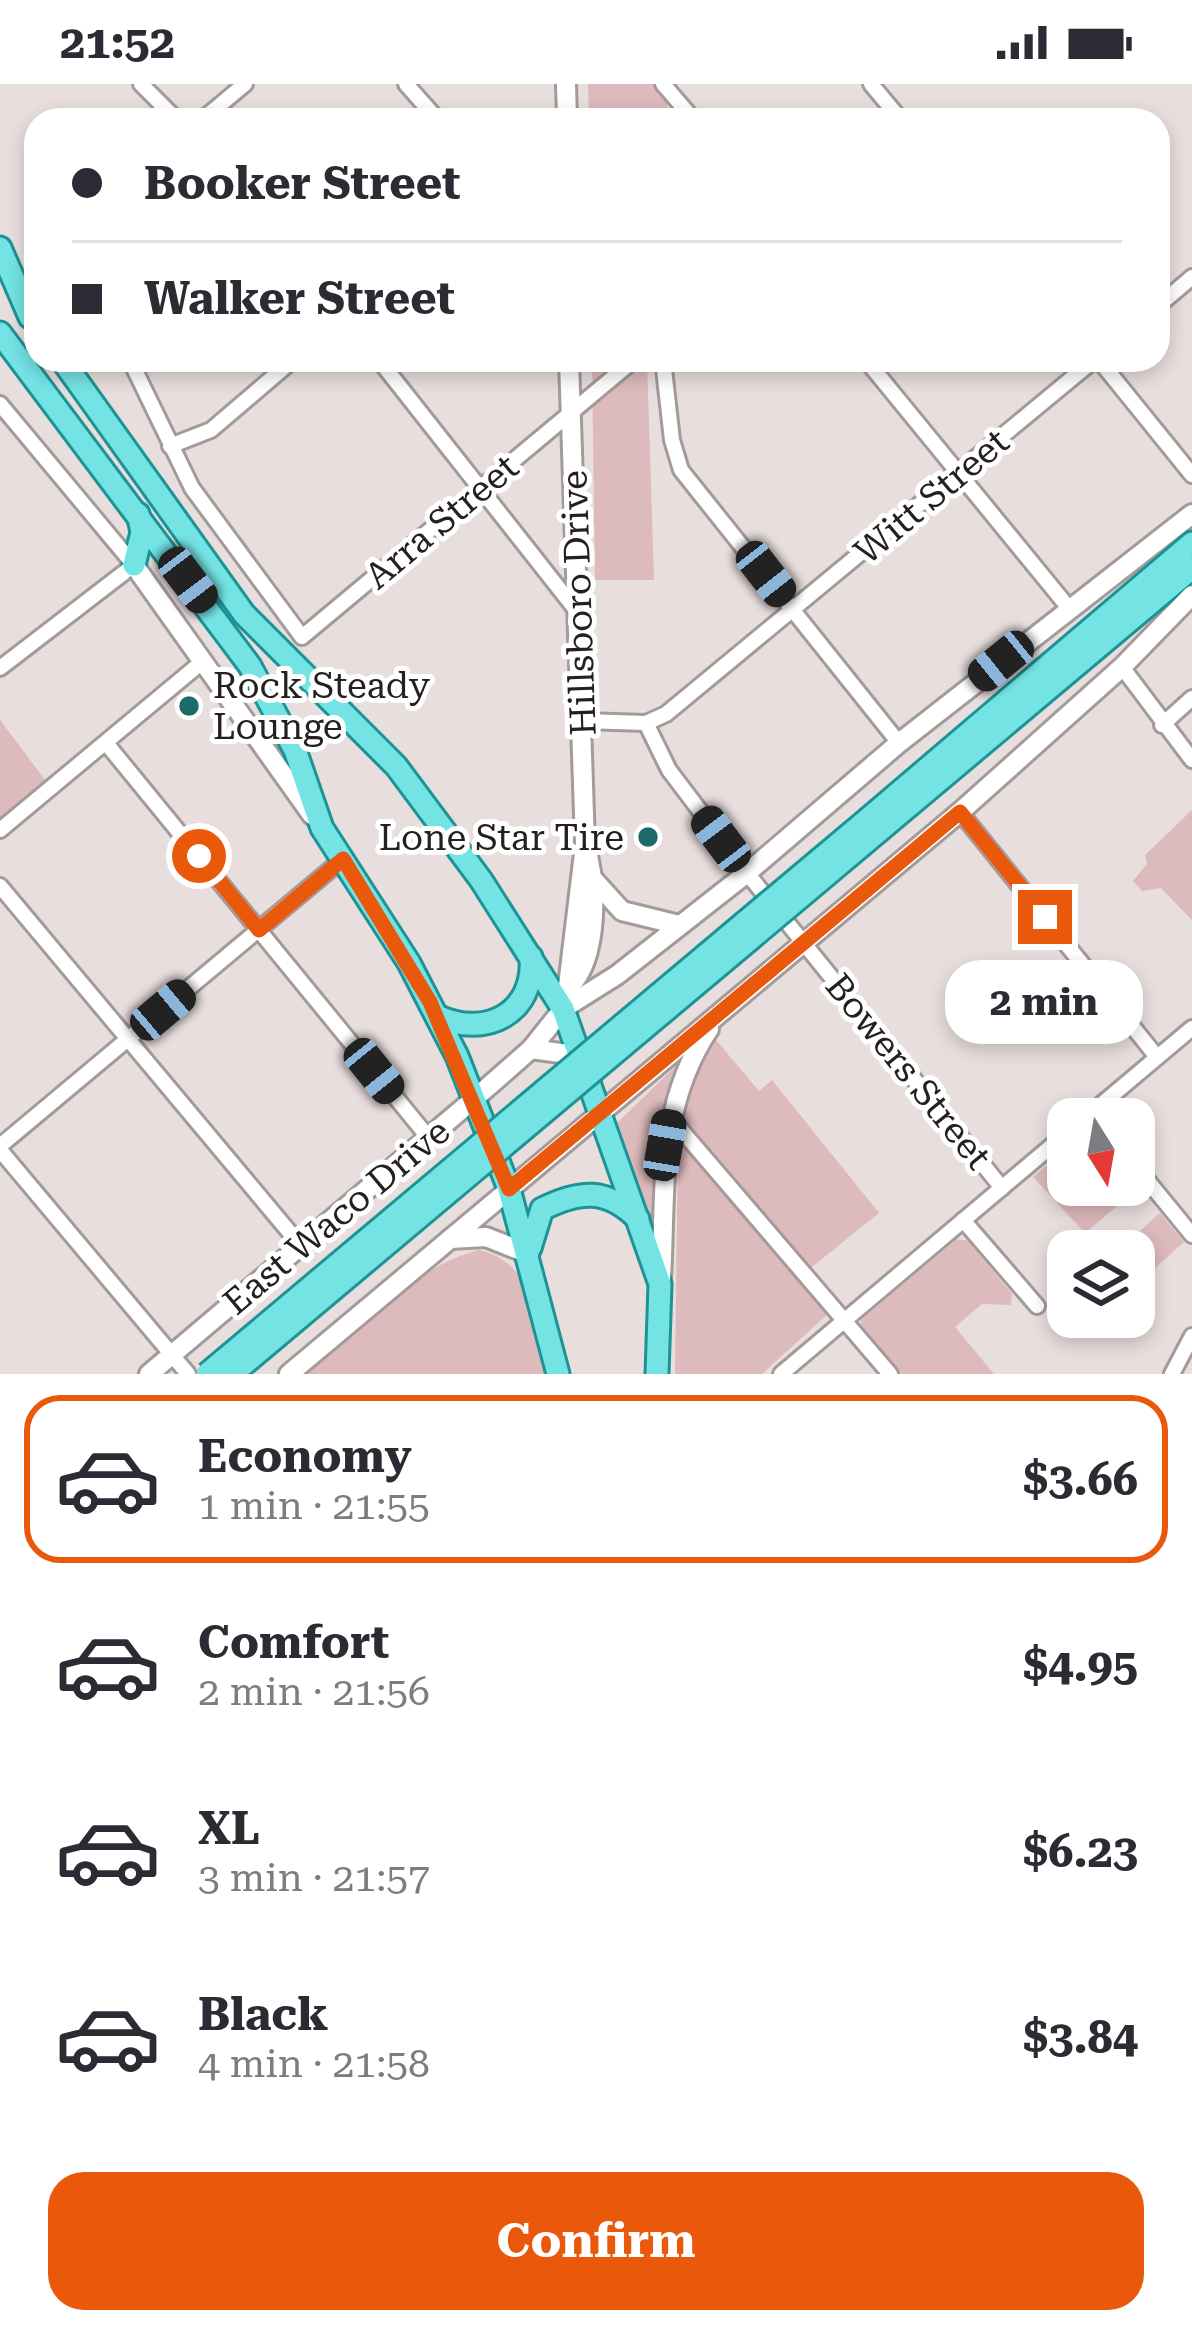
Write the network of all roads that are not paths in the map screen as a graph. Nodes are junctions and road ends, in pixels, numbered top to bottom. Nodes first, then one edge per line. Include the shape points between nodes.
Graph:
1 (142, 84) edge
2 (244, 84) edge
3 (406, 84) edge
4 (663, 84) edge
5 (871, 84) edge
6 (165, 108) edge
7 (216, 108) edge
8 (427, 108) edge
9 (684, 108) edge
10 (892, 108) edge
11 (0, 248) edge
12 (0, 277) edge
13 (24, 301) edge
14 (24, 309) edge
15 (0, 333) edge
16 (9, 352) edge
17 (25, 372) edge
18 (71, 372) edge
19 (136, 372) edge
20 (279, 372) edge
21 (388, 372) edge
22 (569, 372) edge
23 (620, 372) edge
24 (664, 372) edge
25 (876, 372) edge
26 (1082, 372) edge
27 (1107, 372) edge
28 (0, 404) edge
29 (570, 414) junction
30 (170, 446) junction
31 (958, 474) junction
32 (1192, 475) edge
33 (480, 488) junction
34 (137, 514) junction
35 (1192, 514) edge
36 (1192, 543) edge
37 (134, 565) junction
38 (1192, 568) edge
39 (1192, 595) edge
40 (1068, 607) junction
41 (794, 610) junction
42 (578, 612) junction
43 (202, 662) junction
44 (0, 668) edge
45 (1122, 668) junction
46 (1192, 698) edge
47 (583, 721) junction
48 (646, 723) junction
49 (1162, 724) junction
50 (106, 743) junction
51 (899, 743) junction
52 (1192, 760) edge
53 (960, 812) junction
54 (874, 824) junction
55 (322, 828) junction
56 (0, 830) edge
57 (585, 845) junction
58 (343, 859) junction
59 (747, 874) junction
60 (593, 879) junction
61 (0, 886) edge
62 (679, 925) junction
63 (259, 930) junction
64 (806, 942) junction
65 (531, 957) junction
66 (566, 998) junction
67 (720, 1012) junction
68 (437, 1016) junction
69 (1192, 1028) edge
70 (131, 1036) junction
71 (531, 1049) junction
72 (575, 1055) junction
73 (1157, 1057) junction
74 (1111, 1098) edge
75 (474, 1100) junction
76 (600, 1113) junction
77 (670, 1117) junction
78 (428, 1137) junction
79 (0, 1148) edge
80 (1047, 1150) edge
81 (1002, 1188) junction
82 (509, 1189) junction
83 (1155, 1190) edge
84 (638, 1220) junction
85 (963, 1220) junction
86 (1192, 1235) edge
87 (450, 1239) junction
88 (301, 1246) junction
89 (529, 1254) junction
90 (660, 1284) junction
91 (1037, 1306) dead end
92 (844, 1321) junction
93 (1192, 1336) edge
94 (172, 1354) junction
95 (149, 1374) edge
96 (188, 1374) edge
97 (206, 1374) edge
98 (232, 1374) edge
99 (289, 1374) edge
100 (558, 1374) edge
101 (658, 1374) edge
102 (781, 1374) edge
103 (890, 1374) edge
104 (1172, 1374) edge

1 - 6 street
2 - 7 street
3 - 8 street
4 - 9 street
5 - 10 street
11 - 13 main road
12 - 14 main road
15 - 16 main road
17 - 34 main road
18 - 65 main road via 244,614 396,766
19 - 30 street
20 - 30 street via 211,430
21 - 33 street
22 - 29 main road, Hillsboro Drive
23 - 29 street, Arra Street
24 - 41 street via 681,470
25 - 31 street
26 - 31 street, Witt Street
27 - 32 street
28 - 37 street
29 - 33 street, Arra Street
29 - 42 main road, Hillsboro Drive
30 - 33 street, Arra Street via 302,637
31 - 40 street
31 - 41 street, Witt Street
33 - 42 street
34 - 37 main road via 142,532
34 - 55 main road via 250,666 295,750
35 - 40 main road, East Waco Drive
36 - 54 main road, East Waco Drive
37 - 43 main road
37 - 44 street
38 - 54 main road, East Waco Drive
39 - 45 main road
40 - 51 main road, East Waco Drive
41 - 48 street, Witt Street
41 - 51 street
42 - 47 main road, Hillsboro Drive
43 - 50 street
43 - 55 main road
45 - 49 street
45 - 53 main road
46 - 49 street
47 - 48 street
47 - 57 main road, Hillsboro Drive
48 - 59 street, Bowers Street via 669,770
49 - 52 street
50 - 56 street
50 - 63 street
51 - 59 main road, East Waco Drive
53 - 64 main road
53 - 73 street
54 - 97 main road, East Waco Drive, bridge
54 - 98 main road, East Waco Drive, bridge
55 - 58 main road
57 - 60 main road, Hillsboro Drive
57 - 66 main road, Hillsboro Drive
58 - 63 street
58 - 68 main road
59 - 62 main road, East Waco Drive
59 - 64 street, Bowers Street
60 - 62 main road via 622,911
60 - 66 main road, Hillsboro Drive via 583,974
61 - 70 street
62 - 66 main road, East Waco Drive
63 - 70 street
63 - 78 street
64 - 67 main road
64 - 81 street, Bowers Street
65 - 66 main road
65 - 68 main road via 533,980 515,1010 472,1028
66 - 71 main road, East Waco Drive
66 - 72 main road
67 - 76 main road
67 - 77 main road via 690,1060
68 - 75 main road
69 - 73 street
70 - 79 street
70 - 88 street
71 - 72 main road
71 - 75 main road, East Waco Drive
72 - 76 main road
73 - 74 street
75 - 78 main road, East Waco Drive
75 - 82 main road
76 - 82 main road
76 - 84 main road
77 - 90 main road
77 - 92 street
78 - 88 main road, East Waco Drive
79 - 94 street
80 - 81 street
81 - 85 street
82 - 87 main road
82 - 89 main road
83 - 86 street
84 - 89 main road via 598,1192 568,1197 542,1210
84 - 90 main road
85 - 91 street
85 - 92 street
87 - 89 main road via 486,1237
87 - 99 main road
88 - 94 main road, East Waco Drive
89 - 100 main road
90 - 101 main road
92 - 102 street
92 - 103 street
93 - 104 street
94 - 95 main road, East Waco Drive
94 - 96 street

